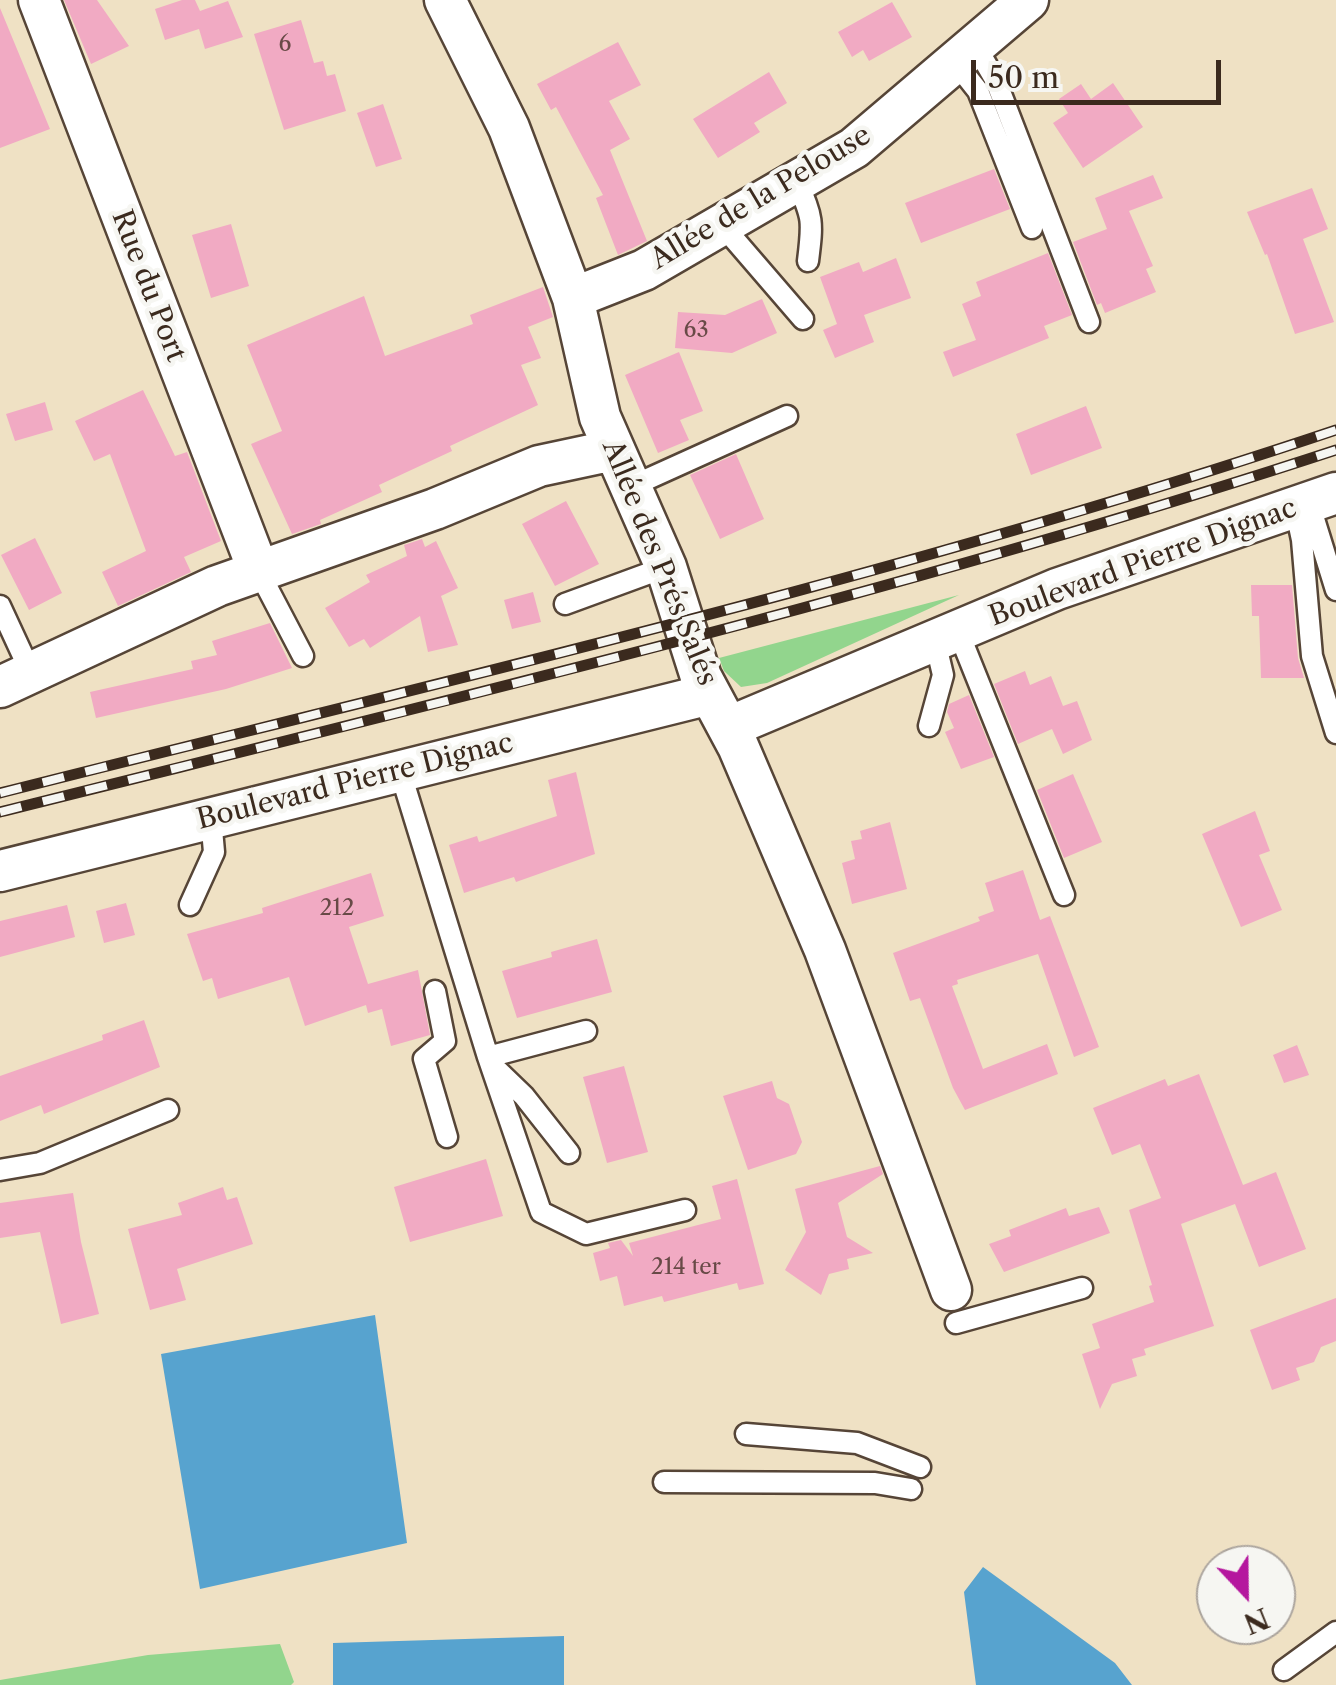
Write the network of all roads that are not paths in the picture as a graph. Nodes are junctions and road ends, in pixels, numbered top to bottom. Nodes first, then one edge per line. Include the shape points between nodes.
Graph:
1 (39, 0) edge
2 (445, 0) edge
3 (1028, 0) edge
4 (965, 54) junction
5 (796, 182) junction
6 (722, 225) junction
7 (1032, 228) dead end
8 (808, 261) dead end
9 (573, 298) junction
10 (803, 318) dead end
11 (1089, 322) dead end
12 (787, 416) dead end
13 (614, 450) junction
14 (630, 487) junction
15 (1313, 501) edge
16 (666, 567) junction
17 (260, 572) junction
18 (1336, 590) edge
19 (564, 604) dead end
20 (0, 606) edge
21 (946, 636) junction
22 (303, 656) dead end
23 (15, 680) edge
24 (720, 710) junction
25 (929, 726) dead end
26 (1336, 733) edge
27 (400, 772) junction
28 (211, 818) junction
29 (0, 870) edge
30 (1064, 895) dead end
31 (190, 905) dead end
32 (435, 991) dead end
33 (586, 1030) dead end
34 (489, 1061) junction
35 (168, 1110) dead end
36 (447, 1137) dead end
37 (570, 1154) dead end
38 (0, 1170) edge
39 (685, 1210) dead end
40 (1082, 1288) dead end
41 (954, 1307) joint
42 (746, 1434) dead end
43 (920, 1467) dead end
44 (664, 1482) dead end
45 (911, 1488) dead end
46 (1336, 1632) edge
47 (1284, 1670) dead end

1 - 17 street, Rue du Port
2 - 9 street, Allée des Prés Salés via 509,128
3 - 4 street, Allée de la Pelouse
4 - 5 street, Allée de la Pelouse via 854,148
4 - 7 lane
4 - 11 lane via 996,81
5 - 6 street, Allée de la Pelouse
5 - 8 lane via 813,222
6 - 9 street, Allée de la Pelouse via 644,270
6 - 10 lane
9 - 13 street, Allée des Prés Salés
12 - 14 lane
13 - 14 street, Allée des Prés Salés
13 - 17 street via 539,466
14 - 16 street, Allée des Prés Salés
15 - 18 lane
15 - 21 street, Boulevard Pierre Dignac via 1100,573
15 - 26 lane via 1302,540 1312,656
16 - 19 lane
16 - 24 street, Allée des Prés Salés via 695,658
17 - 22 lane
17 - 23 street
20 - 23 lane
21 - 24 street, Boulevard Pierre Dignac
21 - 25 lane
21 - 30 lane
24 - 27 street, Boulevard Pierre Dignac
24 - 41 street, Allée des Prés Salés via 825,950
27 - 28 street, Boulevard Pierre Dignac
27 - 34 lane
28 - 29 street, Boulevard Pierre Dignac
28 - 31 lane via 214,852
32 - 36 lane via 445,1041 424,1059
33 - 34 lane
34 - 37 lane
34 - 39 lane via 541,1212 586,1234
35 - 38 lane via 40,1163
40 - 41 lane
42 - 43 lane via 857,1443
44 - 45 lane
46 - 47 lane

